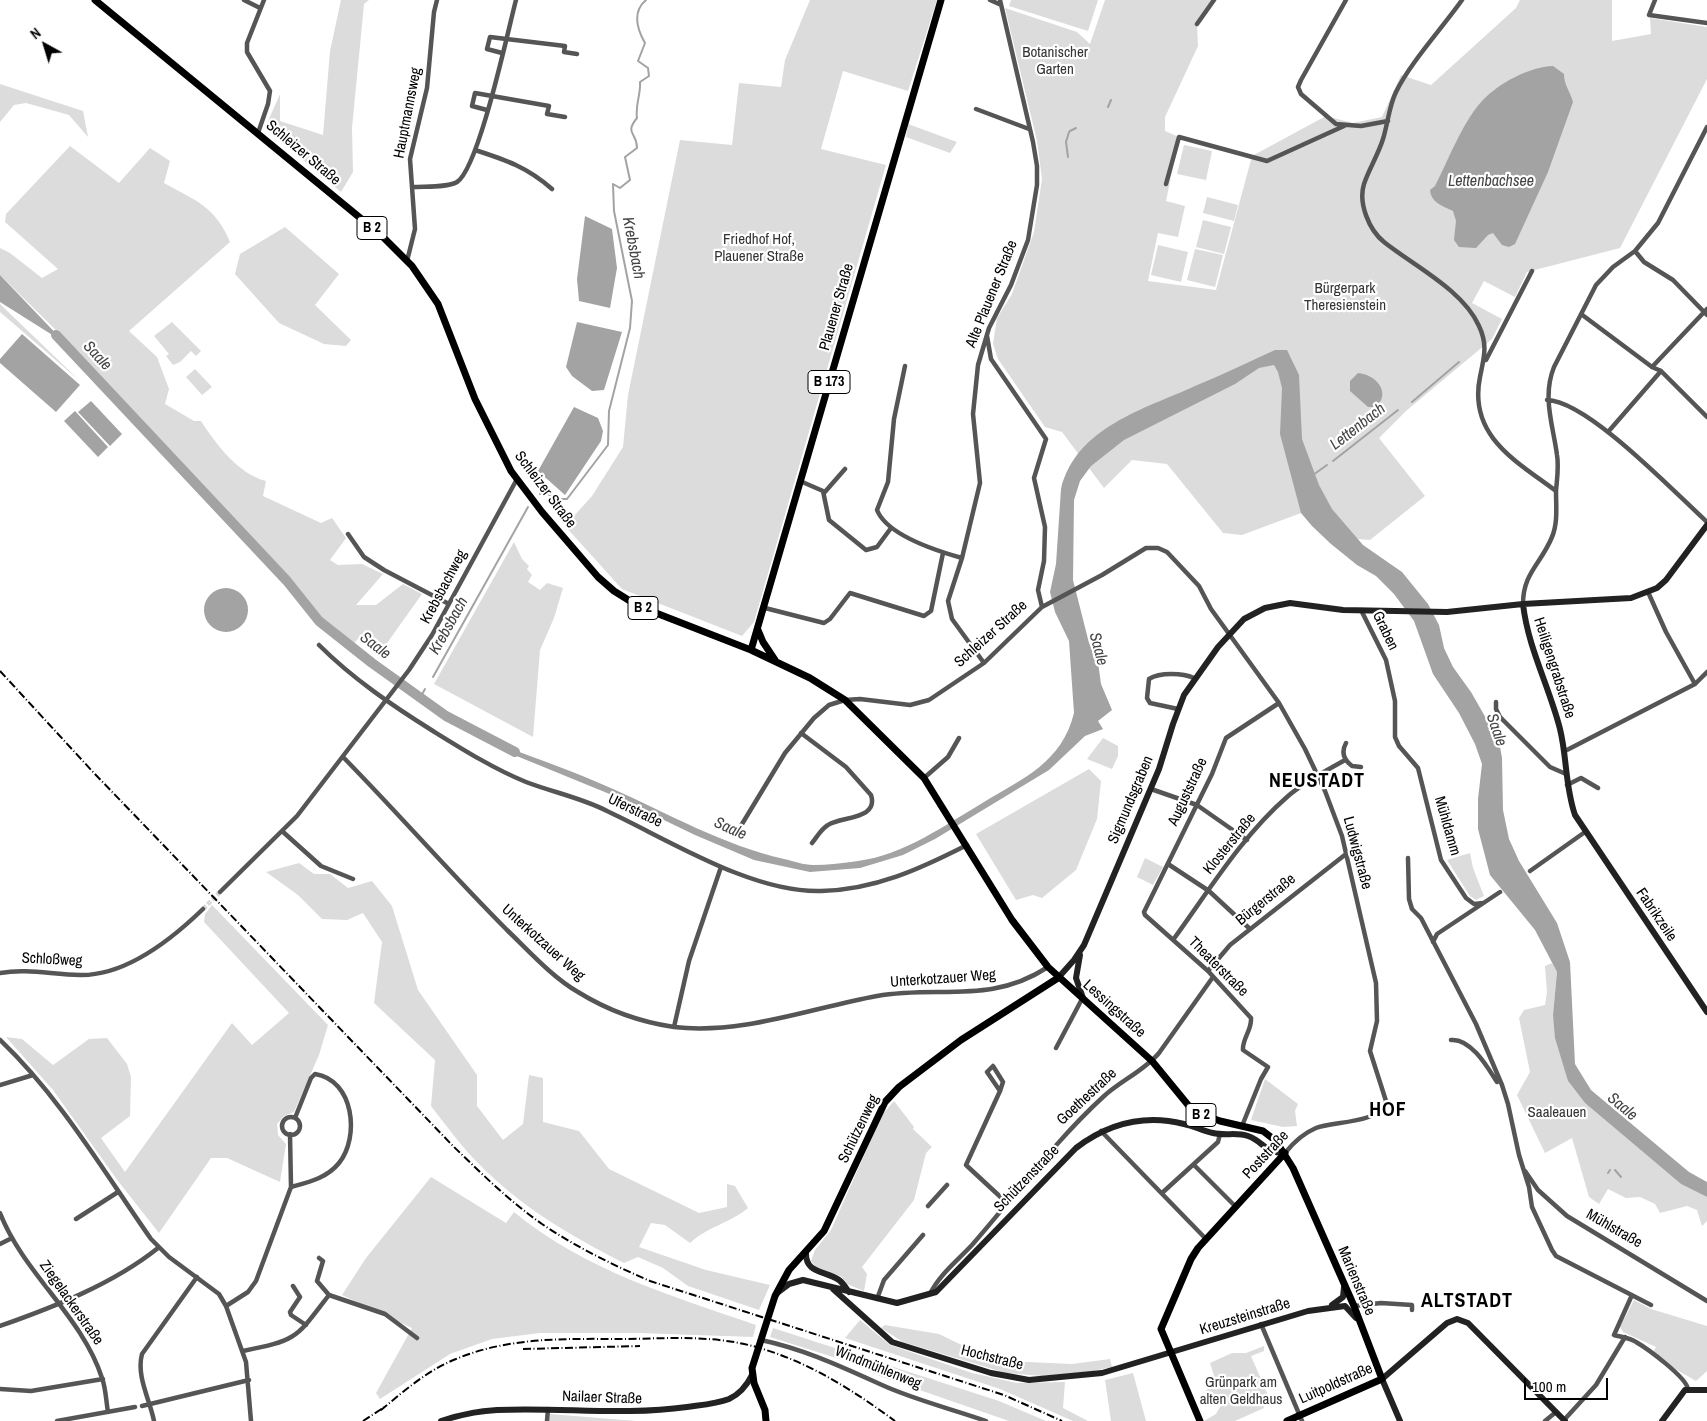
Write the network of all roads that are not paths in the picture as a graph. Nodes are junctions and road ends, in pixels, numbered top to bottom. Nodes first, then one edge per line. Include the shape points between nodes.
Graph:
1 (95, 0) edge
2 (244, 0) edge
3 (264, 0) edge
4 (437, 0) edge
5 (516, 0) edge
6 (941, 0) edge
7 (990, 0) edge
8 (1214, 0) edge
9 (1346, 0) edge
10 (1462, 0) edge
11 (1655, 0) edge
12 (999, 2) edge
13 (260, 8) junction
14 (1707, 23) edge
15 (1197, 24) dead end
16 (506, 39) junction
17 (502, 53) junction
18 (576, 54) dead end
19 (490, 97) junction
20 (976, 109) dead end
21 (487, 110) junction
22 (565, 117) dead end
23 (1388, 121) junction
24 (1344, 126) junction
25 (1707, 127) edge
26 (1029, 129) junction
27 (258, 133) junction
28 (475, 150) junction
29 (1166, 184) dead end
30 (412, 187) junction
31 (552, 189) dead end
32 (1635, 251) junction
33 (408, 260) junction
34 (1532, 271) dead end
35 (1706, 312) edge
36 (1581, 314) junction
37 (988, 328) junction
38 (1485, 341) junction
39 (1496, 342) junction
40 (1484, 363) junction
41 (905, 366) dead end
42 (1652, 367) junction
43 (1661, 371) junction
44 (1547, 400) junction
45 (1707, 417) edge
46 (1608, 432) junction
47 (845, 469) dead end
48 (517, 479) junction
49 (800, 481) junction
50 (1556, 491) junction
51 (824, 493) junction
52 (1707, 524) edge
53 (891, 528) junction
54 (348, 534) dead end
55 (943, 553) junction
56 (962, 558) junction
57 (1189, 573) joint
58 (1648, 592) junction
59 (449, 604) junction
60 (1522, 604) junction
61 (1042, 607) junction
62 (765, 608) junction
63 (1361, 610) junction
64 (758, 630) junction
65 (1229, 634) junction
66 (319, 645) dead end
67 (751, 650) junction
68 (777, 662) junction
69 (984, 663) junction
70 (1707, 672) edge
71 (1194, 678) junction
72 (1695, 684) junction
73 (845, 700) junction
74 (386, 701) junction
75 (1496, 702) dead end
76 (1280, 703) junction
77 (1178, 709) junction
78 (801, 733) junction
79 (959, 738) dead end
80 (1346, 743) dead end
81 (1398, 744) joint
82 (1565, 751) junction
83 (343, 757) junction
84 (1345, 760) junction
85 (1361, 767) dead end
86 (1566, 774) junction
87 (1317, 776) junction
88 (924, 778) junction
89 (1567, 785) junction
90 (1598, 788) dead end
91 (1151, 789) junction
92 (1196, 805) junction
93 (739, 829) dead end
94 (282, 831) junction
95 (1585, 832) junction
96 (1247, 840) junction
97 (812, 843) dead end
98 (967, 845) junction
99 (1346, 854) junction
100 (1408, 858) dead end
101 (1168, 864) junction
102 (721, 867) junction
103 (1530, 872) dead end
104 (352, 879) dead end
105 (1209, 891) junction
106 (220, 892) tunnel mouth
107 (1500, 892) dead end
108 (1483, 903) junction
109 (203, 909) tunnel mouth
110 (1144, 913) joint
111 (1250, 929) junction
112 (1173, 940) junction
113 (1433, 942) junction
114 (1084, 945) junction
115 (1048, 968) junction
116 (1208, 972) junction
117 (0, 973) edge
118 (1213, 977) junction
119 (1058, 978) junction
120 (1084, 1002) junction
121 (1707, 1012) edge
122 (674, 1026) junction
123 (0, 1040) edge
124 (1451, 1040) dead end
125 (1056, 1048) dead end
126 (1152, 1062) junction
127 (33, 1075) junction
128 (0, 1084) edge
129 (1000, 1091) junction
130 (1506, 1096) junction
131 (1378, 1112) joint
132 (295, 1118) junction
133 (1242, 1126) junction
134 (1101, 1131) junction
135 (290, 1134) junction
136 (1220, 1134) junction
137 (1285, 1153) junction
138 (1194, 1165) junction
139 (1522, 1166) junction
140 (947, 1185) dead end
141 (292, 1186) junction
142 (118, 1192) junction
143 (1162, 1193) junction
144 (1007, 1203) junction
145 (928, 1206) dead end
146 (1236, 1207) junction
147 (0, 1213) edge
148 (76, 1219) dead end
149 (923, 1235) dead end
150 (12, 1238) junction
151 (1206, 1239) junction
152 (0, 1244) edge
153 (158, 1248) junction
154 (806, 1252) junction
155 (319, 1258) dead end
156 (197, 1277) junction
157 (1344, 1285) junction
158 (292, 1286) dead end
159 (828, 1286) junction
160 (849, 1292) junction
161 (329, 1294) junction
162 (929, 1295) junction
163 (1344, 1295) junction
164 (1632, 1295) junction
165 (775, 1296) junction
166 (877, 1299) junction
167 (1707, 1301) edge
168 (59, 1303) junction
169 (1651, 1305) dead end
170 (226, 1306) junction
171 (1328, 1307) junction
172 (1352, 1307) junction
173 (1412, 1310) dead end
174 (1261, 1324) junction
175 (306, 1325) junction
176 (0, 1326) edge
177 (1625, 1337) junction
178 (417, 1338) dead end
179 (760, 1340) junction
180 (243, 1351) junction
181 (1170, 1353) junction
182 (752, 1375) junction
183 (103, 1379) junction
184 (1382, 1379) junction
185 (248, 1380) junction
186 (0, 1389) edge
187 (1688, 1389) junction
188 (1707, 1390) edge
189 (151, 1404) junction
190 (142, 1406) dead end
191 (135, 1407) dead end
192 (548, 1409) junction
193 (108, 1412) junction
194 (1556, 1412) junction
195 (460, 1418) edge
196 (1300, 1418) edge
197 (1565, 1420) edge
198 (57, 1421) edge
199 (154, 1421) edge
200 (251, 1421) edge
201 (441, 1421) edge
202 (547, 1421) edge
203 (766, 1421) edge
204 (986, 1421) edge
205 (1200, 1421) edge
206 (1287, 1421) edge
207 (1400, 1421) edge
208 (1545, 1421) edge
209 (1662, 1421) edge

1 - 27 main road, Schleizer Straße / B 2
2 - 13 street
3 - 13 street
4 - 30 street, Hauptmannsweg via 427,88 411,153
5 - 16 street
6 - 49 main road, Plauener Straße / B 173
7 - 12 street
8 - 15 street
9 - 24 street via 1298,87 1306,100 1336,124
10 - 23 street via 1404,78 1396,92
11 - 14 street via 1649,14
12 - 26 street, Alte Plauener Straße
13 - 27 street via 247,42 247,52 270,91
16 - 17 street
16 - 17 street via 490,37 487,49
16 - 18 street via 565,46 564,52
17 - 19 street
19 - 21 street
19 - 21 street via 475,93 472,106
19 - 22 street via 549,106 547,114
20 - 26 street
21 - 28 street
23 - 24 street
23 - 38 street via 1364,185 1367,218 1382,240 1468,308
24 - 29 street via 1266,161 1179,137
25 - 32 street, Heiligengrabstraße via 1658,223
26 - 37 street, Alte Plauener Straße via 1038,166 1028,240 1011,285
27 - 33 main road, Schleizer Straße / B 2
28 - 30 street via 464,175 457,182
28 - 31 street via 526,169
30 - 33 street, Hauptmannsweg via 415,229
32 - 35 street via 1644,262 1673,280
32 - 36 street, Heiligengrabstraße via 1603,276
33 - 48 main road, Schleizer Straße / B 2 via 438,304 484,420
34 - 39 street
35 - 42 street
36 - 42 street
36 - 44 street, Heiligengrabstraße via 1549,378
37 - 56 street, Alte Plauener Straße via 974,394 980,483
37 - 61 street via 987,346 991,359 1046,439 1034,478 1045,527 1044,561 1038,590
38 - 39 street
38 - 40 street
39 - 40 street
40 - 50 street via 1479,391 1482,418 1488,433 1502,450
41 - 53 street via 894,419 888,482 877,510
42 - 43 street
43 - 45 street
43 - 46 street
44 - 46 street via 1562,402
44 - 50 street, Heiligengrabstraße via 1558,458
46 - 52 street
47 - 51 street
48 - 59 street, Krebsbachweg
48 - 67 main road, Schleizer Straße / B 2 via 586,564 614,591 647,609
49 - 51 street
49 - 62 main road, Plauener Straße / B 173
50 - 60 street, Heiligengrabstraße via 1555,528 1546,549 1526,578
51 - 53 street via 829,520 866,550 877,547
52 - 58 street via 1666,580
53 - 55 street
54 - 59 street via 364,557
55 - 56 street
55 - 62 street via 928,615 850,593 824,623
56 - 69 street, Alte Plauener Straße via 950,591 948,610
57 - 61 street, Schleizer Straße via 1167,552 1146,548
57 - 65 street, Ludwigstraße
58 - 60 street via 1631,598
58 - 72 street
59 - 74 street, Krebsbachweg via 432,635
60 - 63 street via 1476,611
60 - 82 street, Heiligengrabstraße via 1530,644 1544,675
61 - 69 street, Schleizer Straße
62 - 64 main road, Plauener Straße / B 173
63 - 65 street, Graben via 1298,603 1278,605 1251,615
63 - 81 street, Graben via 1381,650 1390,678 1395,701 1394,733
64 - 67 main road, Plauener Straße / B 173
64 - 68 main road
65 - 71 street, Sigmundsgraben
65 - 76 street, Ludwigstraße
66 - 74 street, Uferstraße
67 - 68 main road, Schleizer Straße / B 2
68 - 73 main road, Schleizer Straße / B 2
69 - 73 street, Schleizer Straße via 920,703 900,705
70 - 72 street
71 - 77 street, Sigmundsgraben
71 - 77 street via 1184,674 1155,675 1149,679 1147,698 1150,703
72 - 82 street
73 - 78 street via 825,709
73 - 88 main road, B 2
74 - 83 street
74 - 102 street, Uferstraße via 462,749 524,781 605,810
75 - 86 street via 1500,717 1550,767
76 - 87 street, Ludwigstraße
76 - 92 street, Auguststraße via 1226,738
77 - 91 street, Sigmundsgraben
78 - 93 street via 785,753
78 - 97 street via 846,767 873,800 867,812 828,824
79 - 88 street via 948,757
80 - 84 street via 1343,750
81 - 108 street, Mühldamm via 1418,768 1444,865 1468,900 1474,904
82 - 86 street, Heiligengrabstraße
83 - 94 street
83 - 122 street, Unterkotzauer Weg via 477,900 532,954 576,991 618,1013
84 - 85 street via 1352,766
84 - 87 street, Klosterstraße
86 - 89 street, Heiligengrabstraße
87 - 96 street, Klosterstraße via 1289,795
87 - 99 street, Ludwigstraße
88 - 98 main road, Lessingstraße / B 2
89 - 90 street via 1581,778
89 - 95 street, Heiligengrabstraße via 1575,815
91 - 92 street
91 - 114 street, Sigmundsgraben
92 - 96 street
92 - 101 street, Auguststraße
94 - 104 street via 321,866
94 - 106 street
95 - 103 street
95 - 121 street, Fabrikzeile
96 - 105 street, Klosterstraße
98 - 102 street, Uferstraße via 893,879 859,888 820,891 780,886
98 - 115 main road, Lessingstraße / B 2 via 1012,920
99 - 111 street, Bürgerstraße
99 - 131 street, Ludwigstraße via 1376,983 1378,1014 1371,1045 1372,1059 1386,1101
100 - 113 street via 1409,900
101 - 105 street
101 - 110 street, Auguststraße
102 - 122 street via 689,961
105 - 111 street
105 - 112 street, Klosterstraße
107 - 108 street
108 - 113 street via 1437,934
109 - 117 street, Schloßweg via 153,949 128,964 101,973 82,975 20,970
110 - 112 street, Theaterstraße
111 - 116 street, Bürgerstraße via 1230,945
112 - 116 street, Theaterstraße
113 - 130 street via 1476,1024
114 - 119 street, Sigmundsgraben
114 - 120 street via 1076,978
115 - 119 main road, Lessingstraße / B 2
115 - 122 street, Unterkotzauer Weg via 1023,981 989,991 882,995 765,1020 716,1027
116 - 118 street, Theaterstraße
118 - 126 street
118 - 133 street, Theaterstraße via 1250,1017 1251,1024 1242,1047 1245,1052 1268,1066
119 - 120 main road, Lessingstraße / B 2
119 - 154 main road, Schützenweg via 974,1031 894,1091 872,1128 829,1223
120 - 125 street
120 - 126 main road, Lessingstraße / B 2
123 - 127 street
124 - 130 street via 1468,1046
126 - 133 main road, Lessingstraße / B 2 via 1193,1111
126 - 144 street, Goethestraße via 1102,1097
127 - 128 street
127 - 142 street
129 - 129 street via 1003,1080 993,1066 987,1072
129 - 144 street via 966,1165
130 - 139 street
131 - 137 street, Poststraße via 1314,1129
132 - 135 street via 300,1128
132 - 135 street via 284,1121 284,1130
132 - 141 street via 315,1074 330,1079 346,1099 352,1131 345,1154 335,1167 322,1177
133 - 137 main road, Lessingstraße / B 2 via 1268,1134
134 - 136 street, Schützenstraße via 1128,1121 1153,1119 1175,1121
134 - 143 street
134 - 162 street, Schützenstraße via 1076,1148 940,1289
135 - 141 street
136 - 137 street, Schützenstraße via 1245,1135 1270,1151
136 - 138 street via 1218,1142
137 - 146 main road, Poststraße
137 - 157 main road, Marienstraße / B 2
138 - 143 street
138 - 146 street
139 - 164 street via 1532,1207 1556,1256
139 - 167 street, Mühlstraße via 1538,1190 1556,1208
140 - 145 street
141 - 170 street via 256,1281 248,1292
142 - 148 street
142 - 153 street
143 - 151 street
144 - 162 street, Goethestraße via 935,1284
146 - 151 main road, Poststraße
147 - 150 street, Ziegelackerstraße
149 - 166 street via 884,1280
150 - 152 street
150 - 168 street, Ziegelackerstraße
151 - 181 main road, Poststraße via 1191,1259 1161,1329
153 - 156 street
153 - 168 street via 140,1262
154 - 160 street, Schützenstraße via 806,1262 810,1267 838,1279
154 - 165 main road, Schützenweg via 790,1270
155 - 161 street via 323,1261 318,1281
156 - 170 street via 219,1294
156 - 189 street via 142,1354 139,1364
157 - 163 street
157 - 172 main road, Marienstraße / B 2
158 - 175 street via 300,1297 291,1315
159 - 160 street, Schützenstraße
159 - 165 street, Schützenstraße via 796,1281
159 - 181 street, Hochstraße via 898,1345 1018,1379 1070,1378 1118,1370
160 - 166 street, Schützenstraße
161 - 175 street
161 - 178 street via 385,1314
162 - 166 street, Schützenstraße via 897,1303
163 - 171 street, Kreuzsteinstraße
163 - 172 street
164 - 169 street
164 - 177 street via 1614,1335
165 - 179 main road
168 - 176 street
168 - 183 street, Ziegelackerstraße via 92,1355
170 - 180 street
171 - 172 street, Kreuzsteinstraße
171 - 174 street, Kreuzsteinstraße
172 - 173 street, Kreuzsteinstraße via 1380,1303 1412,1305
172 - 184 main road, Marienstraße / B 2
174 - 181 street, Kreuzsteinstraße
174 - 196 street
175 - 180 street via 285,1342
177 - 187 street via 1635,1341 1681,1377
177 - 197 street via 1596,1386
179 - 182 main road
179 - 204 street, Windmühlenweg via 846,1367 883,1385
180 - 185 street
181 - 205 main road, Poststraße
182 - 192 street, Nailaer Straße via 740,1391 722,1402 635,1412
182 - 203 main road
183 - 186 street via 31,1391
183 - 193 street, Ziegelackerstraße
184 - 194 street, Luitpoldstraße via 1450,1321 1459,1319 1468,1323
184 - 196 main road, Luitpoldstraße
184 - 207 street, Marienstraße
185 - 189 street
185 - 200 street
187 - 188 street
187 - 209 street
189 - 190 street
189 - 199 street
191 - 193 street
192 - 195 street, Nailaer Straße via 497,1410
192 - 202 street
193 - 198 street
194 - 197 street
194 - 208 street
195 - 201 street, Nailaer Straße
196 - 206 main road, Luitpoldstraße

